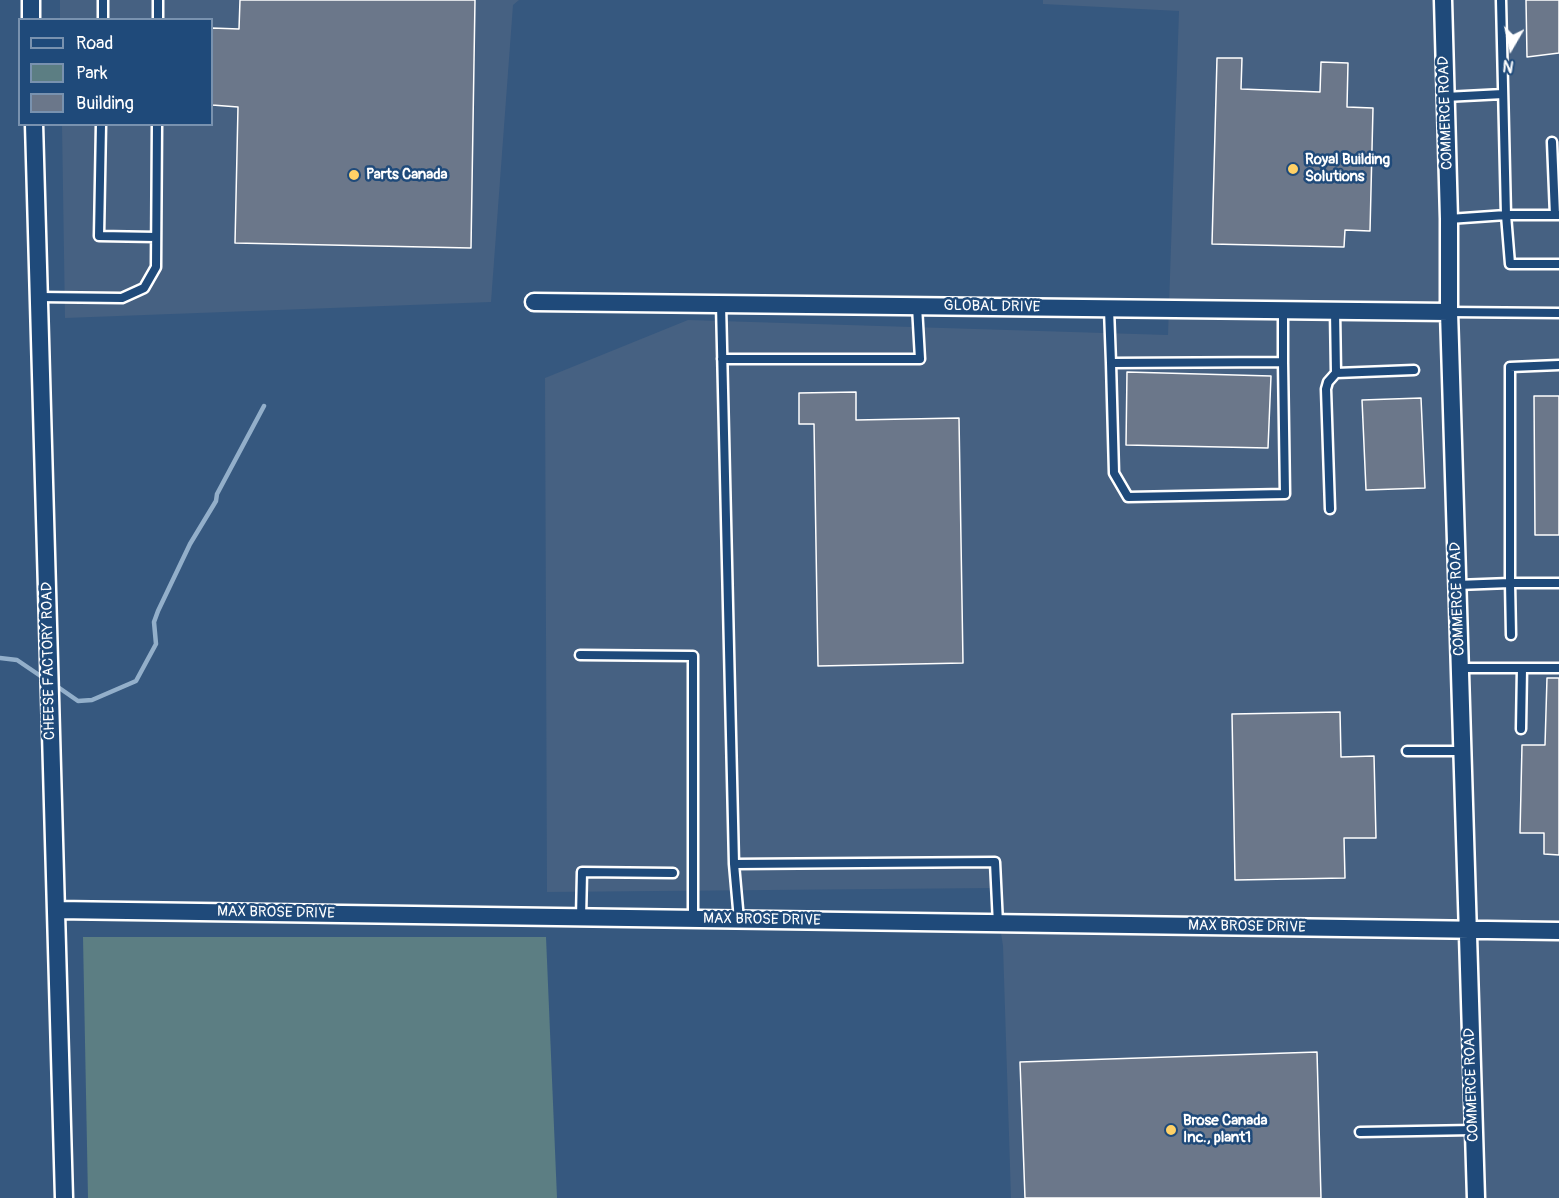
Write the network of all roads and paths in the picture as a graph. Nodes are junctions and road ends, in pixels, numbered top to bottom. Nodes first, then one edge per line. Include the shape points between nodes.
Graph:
1 (31, 0) edge
2 (103, 0) edge
3 (158, 0) edge
4 (1443, 0) edge
5 (1501, 0) edge
6 (31, 18) edge
7 (103, 18) edge
8 (158, 18) edge
9 (1503, 94) junction
10 (1445, 97) junction
11 (34, 126) edge
12 (101, 126) edge
13 (157, 126) edge
14 (1552, 142) dead end
15 (1557, 214) edge
16 (1506, 215) junction
17 (1449, 219) junction
18 (156, 237) junction
19 (1559, 264) edge
20 (39, 297) junction
21 (534, 302) dead end
22 (721, 304) junction
23 (916, 306) junction
24 (1110, 309) junction
25 (1283, 310) junction
26 (1335, 311) junction
27 (1449, 312) junction
28 (1559, 313) edge
29 (722, 359) junction
30 (1283, 362) junction
31 (1111, 363) junction
32 (1559, 365) edge
33 (1414, 370) dead end
34 (1336, 374) junction
35 (1330, 509) dead end
36 (1510, 583) junction
37 (1559, 583) edge
38 (1457, 585) junction
39 (1511, 635) dead end
40 (580, 655) dead end
41 (1460, 668) junction
42 (1522, 668) junction
43 (1559, 668) edge
44 (1521, 729) dead end
45 (1407, 751) dead end
46 (1462, 751) junction
47 (734, 864) junction
48 (673, 873) dead end
49 (56, 910) junction
50 (581, 918) junction
51 (693, 919) junction
52 (739, 920) junction
53 (998, 924) junction
54 (1467, 930) junction
55 (1559, 931) edge
56 (1474, 1130) junction
57 (1360, 1132) dead end
58 (64, 1198) edge
59 (1476, 1198) edge

1 - 6 street
2 - 7 lane
3 - 8 lane
4 - 10 street, COMMERCE ROAD
5 - 9 lane
9 - 10 lane
9 - 16 lane
10 - 17 street, COMMERCE ROAD
11 - 20 street, CHEESE FACTORY ROAD
12 - 18 lane via 99,236
13 - 18 lane
14 - 15 lane
15 - 16 lane
16 - 17 lane
16 - 19 lane via 1510,264
17 - 27 street, COMMERCE ROAD
18 - 20 lane via 156,267 144,288 123,298
20 - 49 street, CHEESE FACTORY ROAD
21 - 22 street, GLOBAL DRIVE
22 - 23 street, GLOBAL DRIVE
22 - 29 lane
23 - 24 street, GLOBAL DRIVE
23 - 29 lane via 920,359
24 - 25 street, GLOBAL DRIVE
24 - 31 lane
25 - 26 street, GLOBAL DRIVE
25 - 30 lane
26 - 27 street, GLOBAL DRIVE
26 - 34 lane
27 - 28 lane
27 - 38 street, COMMERCE ROAD
29 - 47 lane
30 - 31 lane
30 - 31 lane via 1285,494 1128,497 1114,473
32 - 36 lane via 1510,367
33 - 34 lane
34 - 35 lane via 1326,389
36 - 37 lane
36 - 38 lane
36 - 39 lane
38 - 41 street, COMMERCE ROAD
40 - 51 lane via 693,656
41 - 42 lane
41 - 46 street, COMMERCE ROAD
42 - 43 lane
42 - 44 lane
45 - 46 lane
46 - 54 street, COMMERCE ROAD
47 - 52 lane
47 - 53 lane via 995,862
48 - 50 lane via 582,872
49 - 50 street, MAX BROSE DRIVE
49 - 58 street, CHEESE FACTORY ROAD
50 - 51 street, MAX BROSE DRIVE
51 - 52 street, MAX BROSE DRIVE
52 - 53 street, MAX BROSE DRIVE
53 - 54 street, MAX BROSE DRIVE
54 - 55 street, MAX BROSE DRIVE
54 - 56 street, COMMERCE ROAD
56 - 57 lane
56 - 59 street, COMMERCE ROAD

